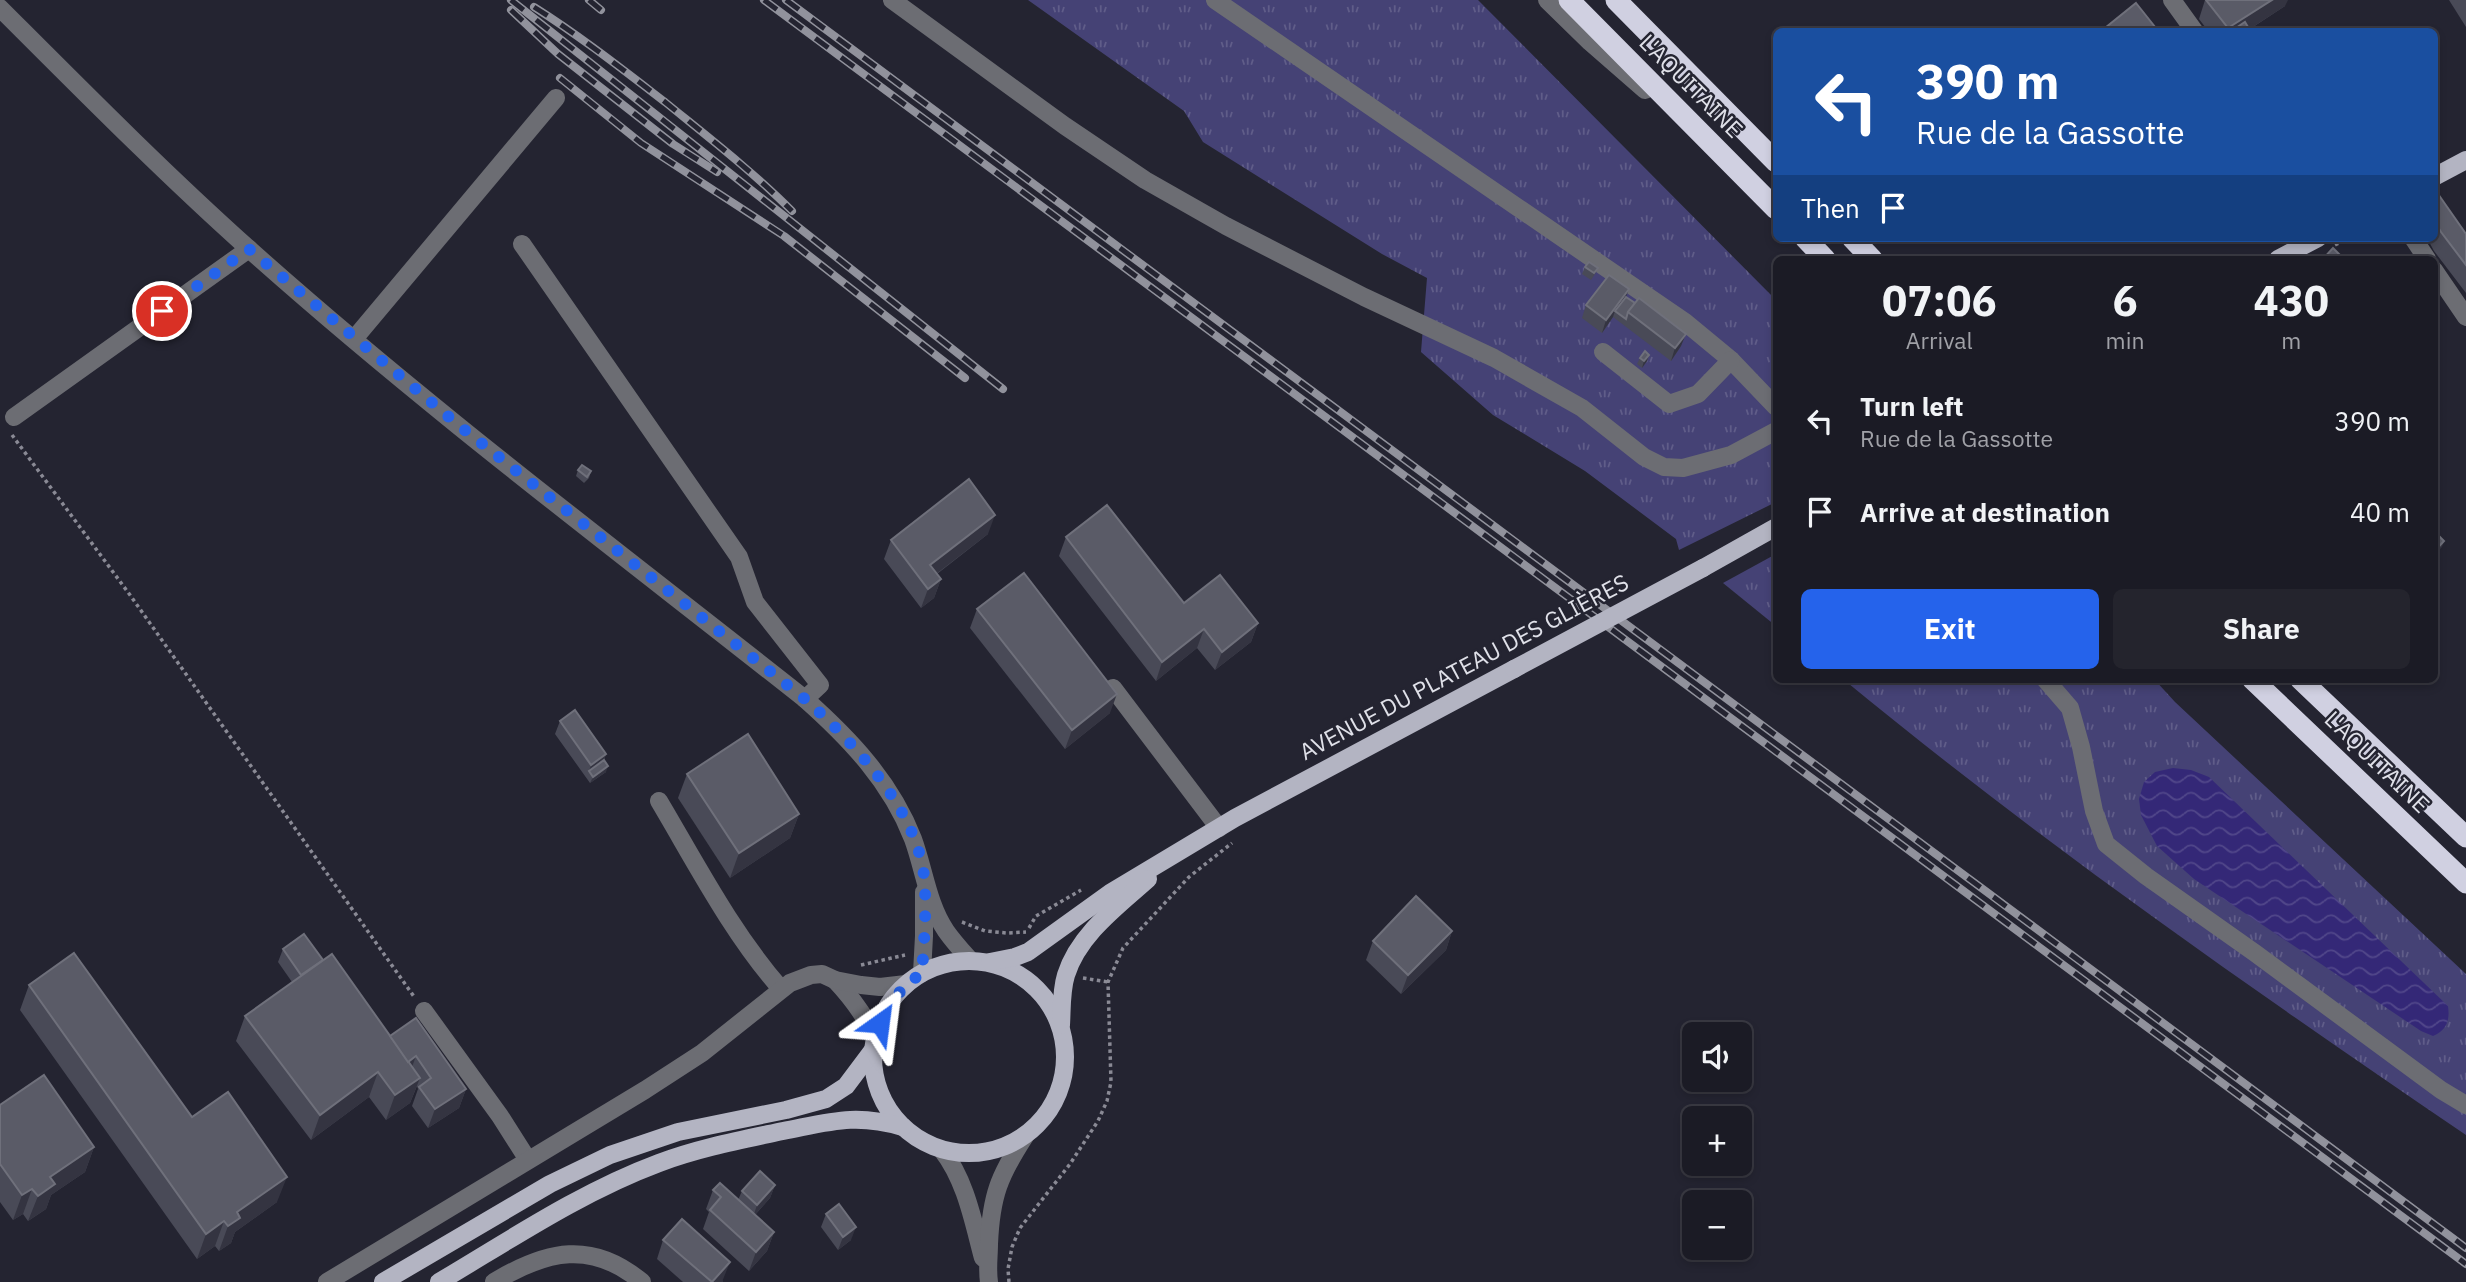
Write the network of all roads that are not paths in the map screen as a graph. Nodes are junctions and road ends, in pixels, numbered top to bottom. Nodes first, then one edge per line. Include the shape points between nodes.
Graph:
1 (892, 0) edge
2 (1215, 0) edge
3 (1547, 0) edge
4 (1569, 0) edge
5 (1616, 0) edge
6 (2172, 0) edge
7 (0, 8) edge
8 (2192, 28) edge
9 (556, 98) dead end
10 (1720, 153) junction
11 (1773, 159) edge
12 (2466, 160) edge
13 (2438, 175) edge
14 (1773, 206) edge
15 (1809, 242) edge
16 (1856, 242) edge
17 (2310, 242) edge
18 (522, 244) dead end
19 (249, 249) junction
20 (1822, 256) edge
21 (1869, 256) edge
22 (2284, 256) edge
23 (2438, 276) edge
24 (2466, 317) edge
25 (354, 339) junction
26 (1603, 352) dead end
27 (1731, 359) junction
28 (1773, 404) edge
29 (11, 424) road end
30 (1773, 434) edge
31 (1773, 529) edge
32 (2048, 683) edge
33 (2256, 683) edge
34 (2304, 683) edge
35 (1113, 688) edge
36 (805, 699) junction
37 (659, 801) dead end
38 (1219, 828) junction
39 (2466, 837) edge
40 (1178, 854) junction
41 (923, 874) junction
42 (2466, 883) edge
43 (970, 960) junction
44 (990, 962) junction
45 (922, 973) junction
46 (835, 980) junction
47 (906, 984) junction
48 (781, 989) junction
49 (424, 1011) road end
50 (1060, 1025) junction
51 (874, 1044) junction
52 (2466, 1105) edge
53 (903, 1127) junction
54 (1025, 1136) junction
55 (942, 1150) junction
56 (528, 1160) junction
57 (988, 1279) edge
58 (327, 1282) edge
59 (383, 1282) edge
60 (439, 1282) edge
61 (494, 1282) edge
62 (642, 1282) edge

1 - 30 street via 1144,180 1341,285 1494,358 1582,408 1644,457 1664,467 1683,468 1731,455
2 - 27 street via 1685,322
3 - 10 street
4 - 10 highway, L'AQUITAINE
5 - 11 highway, L'AQUITAINE
6 - 8 street
7 - 19 street
9 - 25 street
10 - 14 highway, L'AQUITAINE
12 - 13 main road
15 - 20 highway
16 - 21 highway
17 - 22 main road
18 - 36 street via 739,556 755,602 820,685
19 - 25 street
19 - 29 street
23 - 24 street
25 - 36 street
26 - 27 street via 1669,404 1698,394
27 - 28 street
31 - 38 main road, AVENUE DU PLATEAU DES GLIÈRES, bridge
32 - 52 street via 2070,708 2106,844
33 - 42 highway, L'AQUITAINE
34 - 39 highway, L'AQUITAINE
35 - 38 street
36 - 41 street via 842,732 897,804
37 - 48 street via 717,901
38 - 40 main road, AVENUE DU PLATEAU DES GLIÈRES
40 - 44 main road, AVENUE DU PLATEAU DES GLIÈRES via 1110,892 1028,952
40 - 50 main road, AVENUE DU PLATEAU DES GLIÈRES via 1119,905 1079,948 1064,985
41 - 43 street via 945,931
41 - 45 street
43 - 44 main road
43 - 45 main road via 945,963
44 - 50 main road via 1020,975 1045,996
45 - 47 main road
46 - 47 street via 880,987
46 - 48 street via 811,975
46 - 51 street via 859,1008
47 - 51 main road via 886,1009
48 - 56 street via 702,1053
49 - 56 street
50 - 54 main road via 1066,1050 1064,1074 1043,1119
51 - 53 main road via 876,1078 886,1105
51 - 59 main road via 846,1086 826,1099 689,1129 610,1155 550,1184
53 - 55 main road
53 - 60 main road via 873,1119 849,1119 726,1142 656,1164 568,1206
54 - 55 main road via 984,1153
54 - 57 street via 994,1195
55 - 57 street via 961,1181
56 - 58 street
61 - 62 street via 548,1258 592,1254 623,1266

